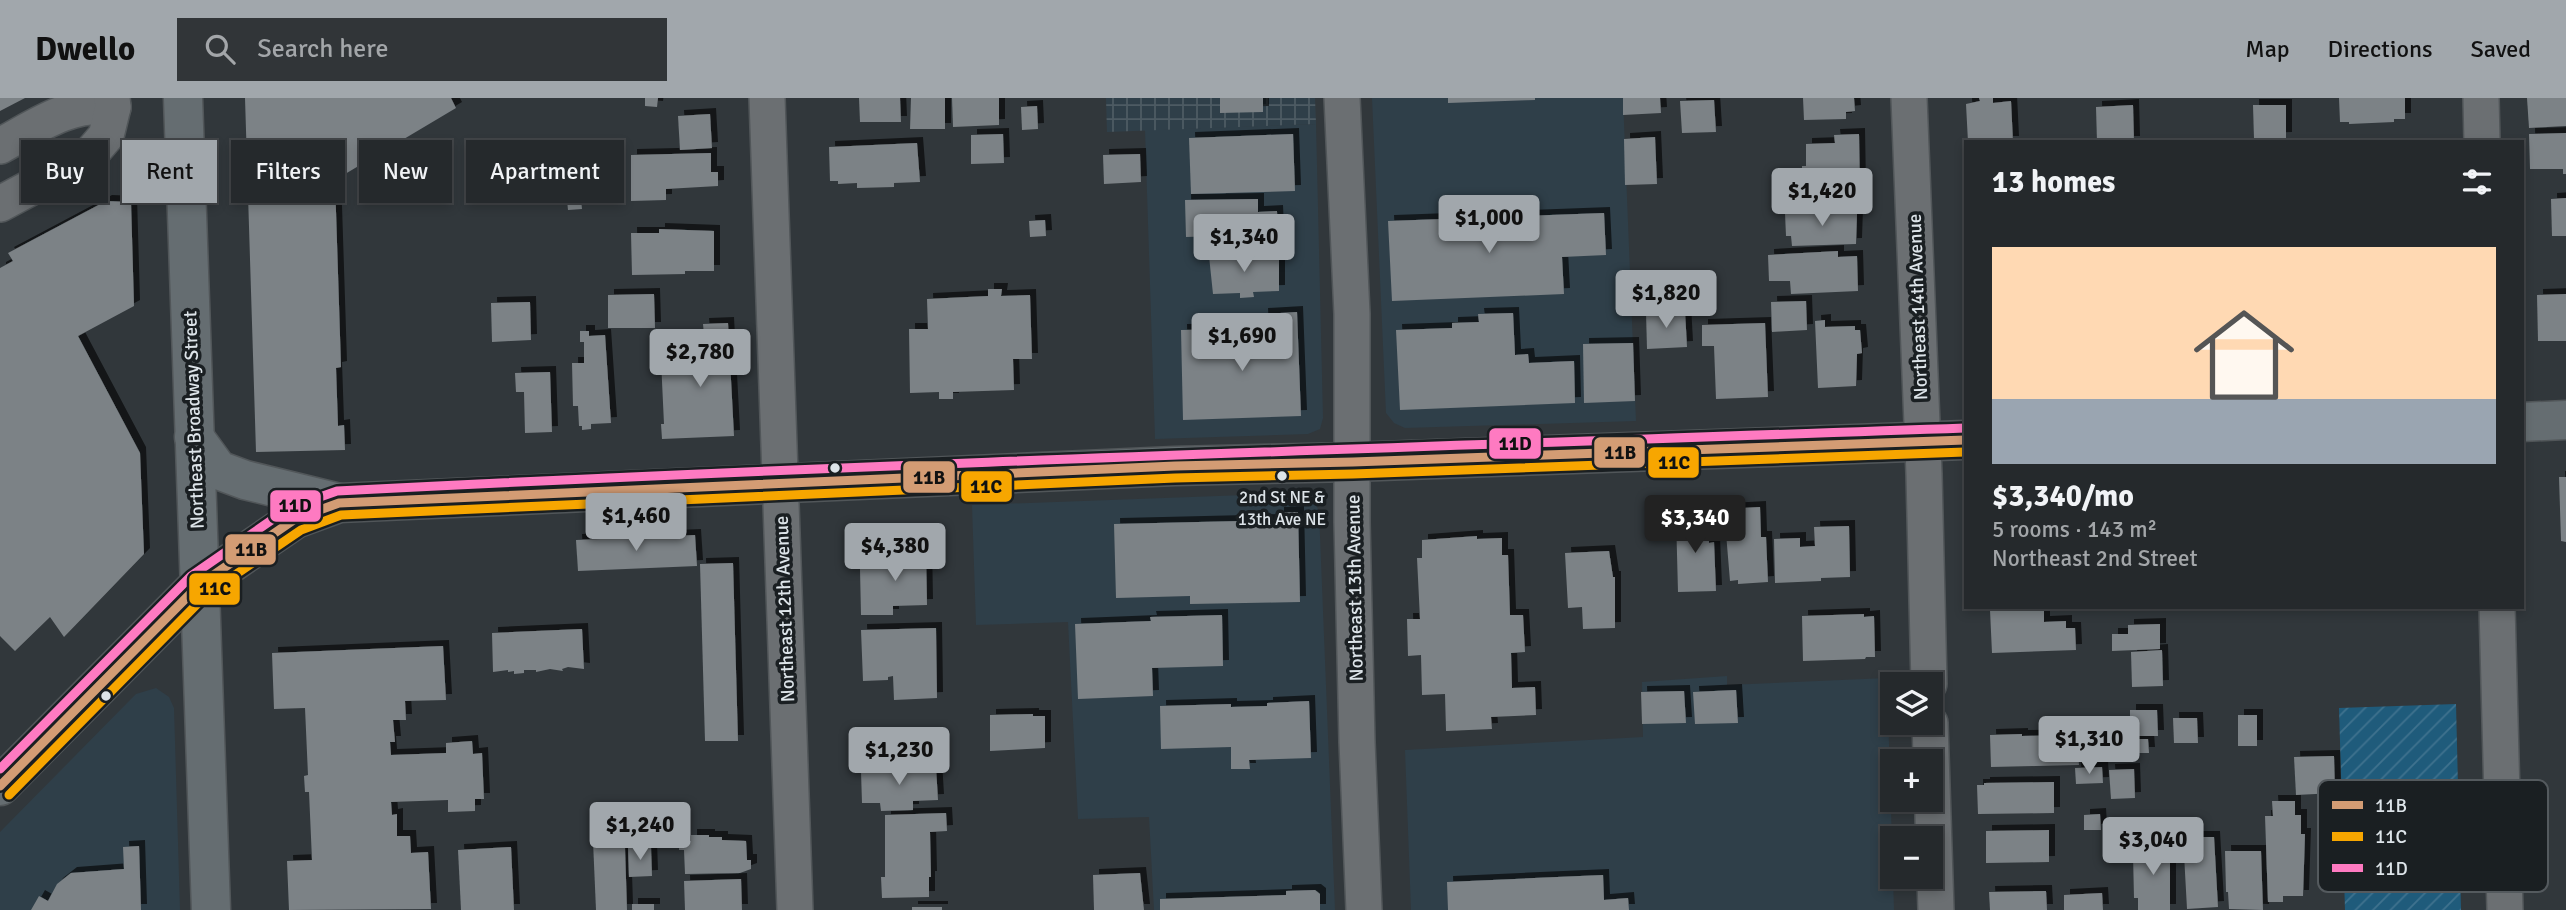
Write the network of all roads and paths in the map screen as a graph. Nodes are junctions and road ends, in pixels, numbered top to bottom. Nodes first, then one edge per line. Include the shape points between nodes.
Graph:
1 (183, 98) edge
2 (767, 98) edge
3 (1342, 98) edge
4 (1909, 98) edge
5 (2481, 98) edge
6 (112, 103) edge
7 (2482, 140) edge
8 (0, 146) edge
9 (0, 204) edge
10 (2566, 421) edge
11 (2524, 422) edge
12 (194, 437) junction
13 (1964, 440) edge
14 (1922, 441) junction
15 (1353, 462) junction
16 (780, 483) junction
17 (338, 503) junction
18 (199, 585) junction
19 (2497, 609) edge
20 (1929, 672) edge
21 (1930, 735) edge
22 (2502, 780) edge
23 (0, 786) edge
24 (2505, 892) edge
25 (211, 910) edge
26 (795, 910) edge
27 (1364, 910) edge
28 (1936, 910) edge
29 (2505, 910) edge

1 - 12 street, Northeast Broadway Street
2 - 16 street, Northeast 12th Avenue
3 - 15 street, Northeast 13th Avenue
4 - 14 street, Northeast 14th Avenue
5 - 7 street
6 - 8 street via 61,114
6 - 9 street via 106,136 88,158
10 - 11 street
12 - 17 street via 218,470
12 - 18 street, Northeast Broadway Street
13 - 14 street
14 - 15 street
14 - 20 street, Northeast 14th Avenue
15 - 16 street
15 - 27 street, Northeast 13th Avenue via 1355,687
16 - 17 street
16 - 26 street, Northeast 12th Avenue
17 - 18 street via 295,519
18 - 23 street
18 - 25 street, Northeast Broadway Street
19 - 22 street
21 - 28 street
24 - 29 street

